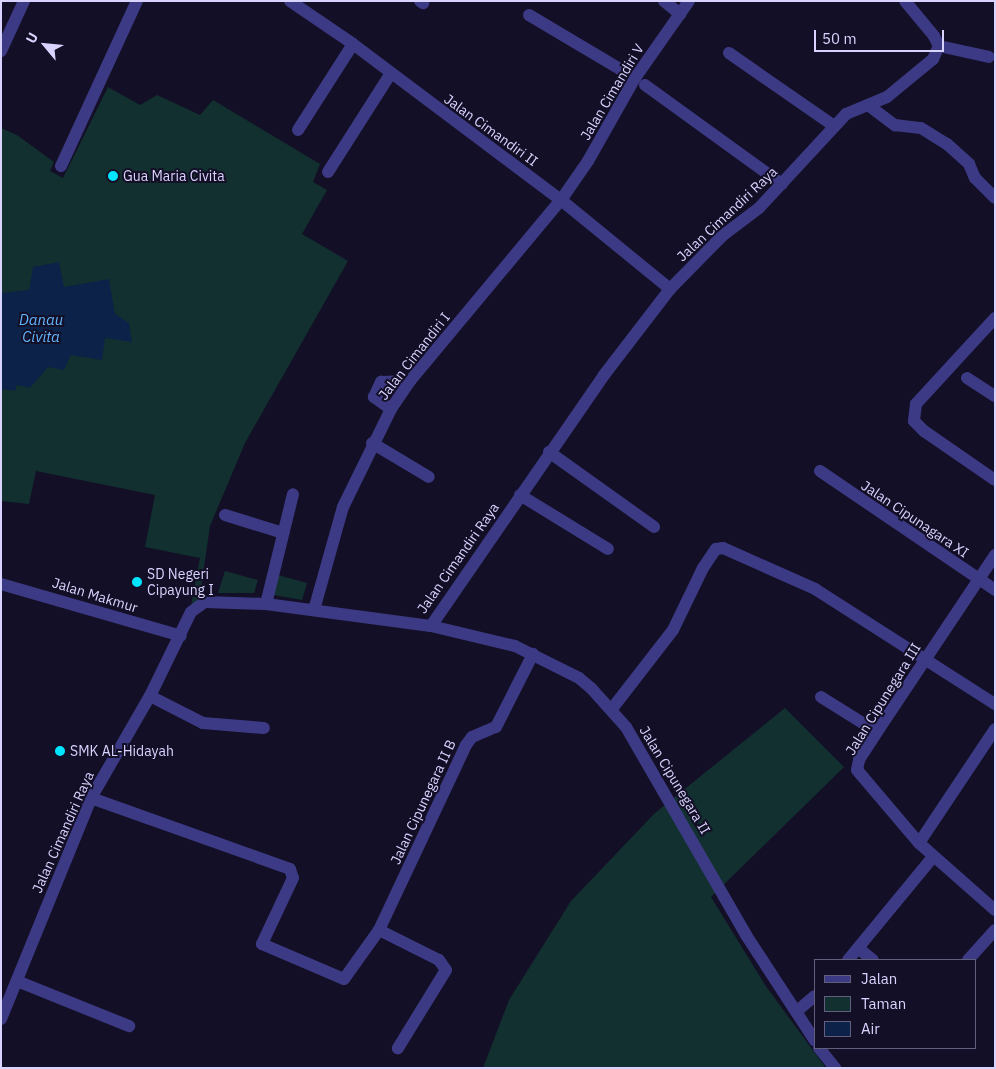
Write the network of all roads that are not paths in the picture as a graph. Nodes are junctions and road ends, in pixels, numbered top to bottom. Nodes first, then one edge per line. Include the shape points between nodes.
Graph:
1 (24, 1) edge
2 (137, 1) edge
3 (290, 1) edge
4 (664, 1) edge
5 (689, 1) edge
6 (905, 1) edge
7 (680, 14) junction
8 (529, 15) dead end
9 (352, 44) junction
10 (939, 46) junction
11 (1, 51) edge
12 (729, 53) dead end
13 (988, 57) dead end
14 (391, 74) junction
15 (640, 82) junction
16 (868, 105) junction
17 (834, 126) junction
18 (298, 130) dead end
19 (61, 166) dead end
20 (328, 172) dead end
21 (782, 184) junction
22 (995, 198) edge
23 (561, 200) junction
24 (670, 288) junction
25 (995, 318) edge
26 (967, 378) dead end
27 (410, 381) junction
28 (995, 396) edge
29 (391, 409) junction
30 (372, 443) junction
31 (549, 452) junction
32 (820, 471) dead end
33 (429, 477) dead end
34 (995, 480) edge
35 (293, 494) dead end
36 (520, 495) junction
37 (225, 516) dead end
38 (654, 527) dead end
39 (283, 533) junction
40 (608, 549) dead end
41 (995, 555) edge
42 (979, 580) junction
43 (2, 587) edge
44 (995, 590) edge
45 (266, 604) junction
46 (314, 610) junction
47 (431, 626) junction
48 (181, 636) junction
49 (533, 654) junction
50 (923, 660) junction
51 (150, 696) junction
52 (821, 697) dead end
53 (995, 704) edge
54 (611, 710) junction
55 (264, 728) dead end
56 (995, 729) edge
57 (877, 732) junction
58 (92, 798) junction
59 (919, 843) junction
60 (933, 857) junction
61 (993, 906) edge
62 (379, 930) junction
63 (995, 930) edge
64 (858, 948) junction
65 (849, 959) edge
66 (873, 959) edge
67 (969, 959) edge
68 (17, 981) junction
69 (814, 997) edge
70 (797, 1012) junction
71 (1, 1019) edge
72 (130, 1026) dead end
73 (814, 1039) edge
74 (398, 1048) dead end
75 (820, 1049) edge
76 (835, 1068) edge

1 - 11 street
2 - 19 street
3 - 9 street, Jalan Cimandiri II
4 - 7 street
5 - 7 street, Jalan Cimandiri V
6 - 10 street
7 - 15 street, Jalan Cimandiri V
8 - 15 street
9 - 14 street, Jalan Cimandiri II
9 - 18 street
10 - 13 street
10 - 16 street, Jalan Cimandiri Raya via 933,59 887,97
12 - 17 street
14 - 20 street
14 - 23 street, Jalan Cimandiri II
15 - 21 street
15 - 23 street, Jalan Cimandiri V
16 - 17 street, Jalan Cimandiri Raya via 846,114
16 - 22 street via 895,125 921,128 947,144 969,164 975,178
17 - 21 street, Jalan Cimandiri Raya
21 - 24 street, Jalan Cimandiri Raya via 759,208 722,236
23 - 24 street, Jalan Cimandiri II
23 - 27 street, Jalan Cimandiri I
24 - 31 street, Jalan Cimandiri Raya via 642,320
25 - 34 street via 916,404 914,421
26 - 28 street
27 - 29 street, Jalan Cimandiri I
27 - 29 street via 381,382 374,397
29 - 30 street, Jalan Cimandiri I
30 - 33 street
30 - 46 street, Jalan Cimandiri I via 343,506
31 - 36 street, Jalan Cimandiri Raya
31 - 38 street
32 - 42 street, Jalan Cipunagara XI
35 - 39 street
36 - 40 street
36 - 47 street, Jalan Cimandiri Raya
37 - 39 street
39 - 45 street
41 - 42 street, Jalan Cipunegara III
42 - 44 street, Jalan Cipunagara XI
42 - 50 street, Jalan Cipunegara III
43 - 48 street, Jalan Makmur
45 - 46 street, Jalan Cimandiri Raya
45 - 48 street, Jalan Cimandiri Raya via 205,602 191,612
46 - 47 street, Jalan Cimandiri Raya
47 - 49 street, Jalan Cipunegara II via 514,646
48 - 51 street, Jalan Cimandiri Raya
49 - 54 street, Jalan Cipunegara II via 579,678
49 - 62 street, Jalan Cipunegara II B via 496,727 472,738 466,745
50 - 53 street
50 - 54 street via 815,590 723,548 716,549 703,568 673,630
50 - 57 street, Jalan Cipunegara III
51 - 55 street via 203,723
51 - 58 street, Jalan Cimandiri Raya
52 - 57 street
54 - 70 street, Jalan Cipunegara II via 626,728 746,935
56 - 59 street
57 - 59 street, Jalan Cipunegara III via 859,760 857,770
58 - 62 street, Jalan Cipunegara II B via 290,869 293,878 262,944 339,979 348,975
58 - 68 street, Jalan Cimandiri Raya
59 - 60 street, Jalan Cipunegara III
60 - 61 street, Jalan Cipunegara III
60 - 64 street
62 - 74 street via 439,960 446,970
63 - 67 street
64 - 65 street
64 - 66 street
68 - 71 street, Jalan Cimandiri Raya
68 - 72 street
69 - 70 street
70 - 73 street, Jalan Cipunegara II
75 - 76 street

